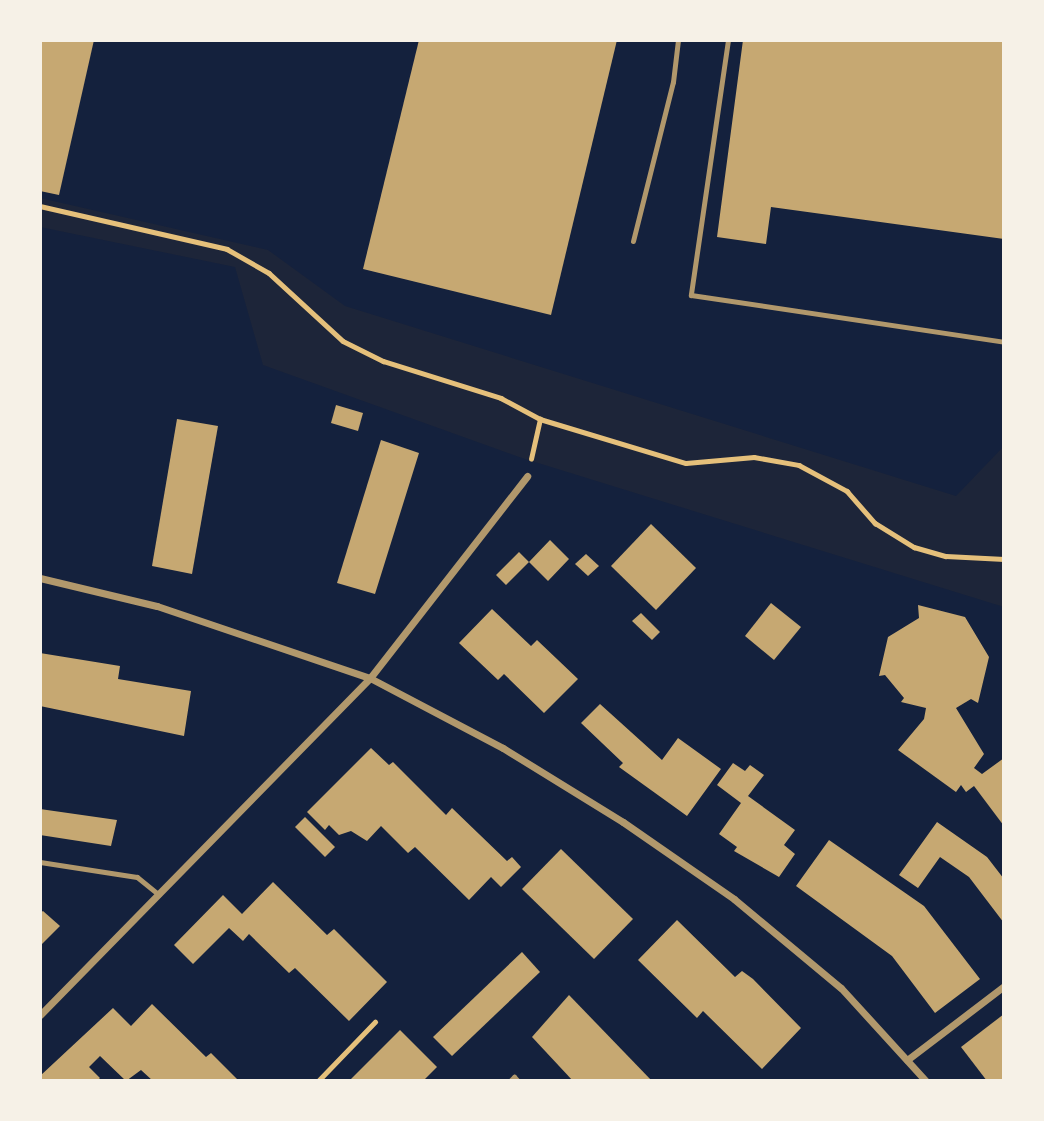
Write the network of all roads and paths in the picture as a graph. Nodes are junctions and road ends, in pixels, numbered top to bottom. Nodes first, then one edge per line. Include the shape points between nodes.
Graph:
1 (678, 40) edge
2 (727, 40) edge
3 (40, 206) edge
4 (633, 241) dead end
5 (1004, 342) edge
6 (540, 419) junction
7 (527, 476) joint
8 (1004, 559) edge
9 (40, 578) edge
10 (370, 678) junction
11 (40, 862) edge
12 (159, 895) junction
13 (1004, 986) edge
14 (40, 1015) edge
15 (375, 1022) dead end
16 (906, 1060) junction
17 (318, 1081) edge
18 (510, 1081) edge
19 (518, 1081) edge
20 (926, 1081) edge

1 - 4 lane via 673,82
2 - 5 lane via 691,295
3 - 6 path via 227,249 269,273 343,341 383,361 501,398
6 - 7 path
6 - 8 path via 686,463 754,457 799,465 847,491 875,523 914,547 946,556
7 - 10 street
9 - 10 street via 157,606
10 - 12 street
10 - 16 street via 503,748 623,822 734,899 841,988
11 - 12 lane via 137,877
12 - 14 street
13 - 16 street
15 - 17 path
16 - 20 street
18 - 19 lane via 514,1077

